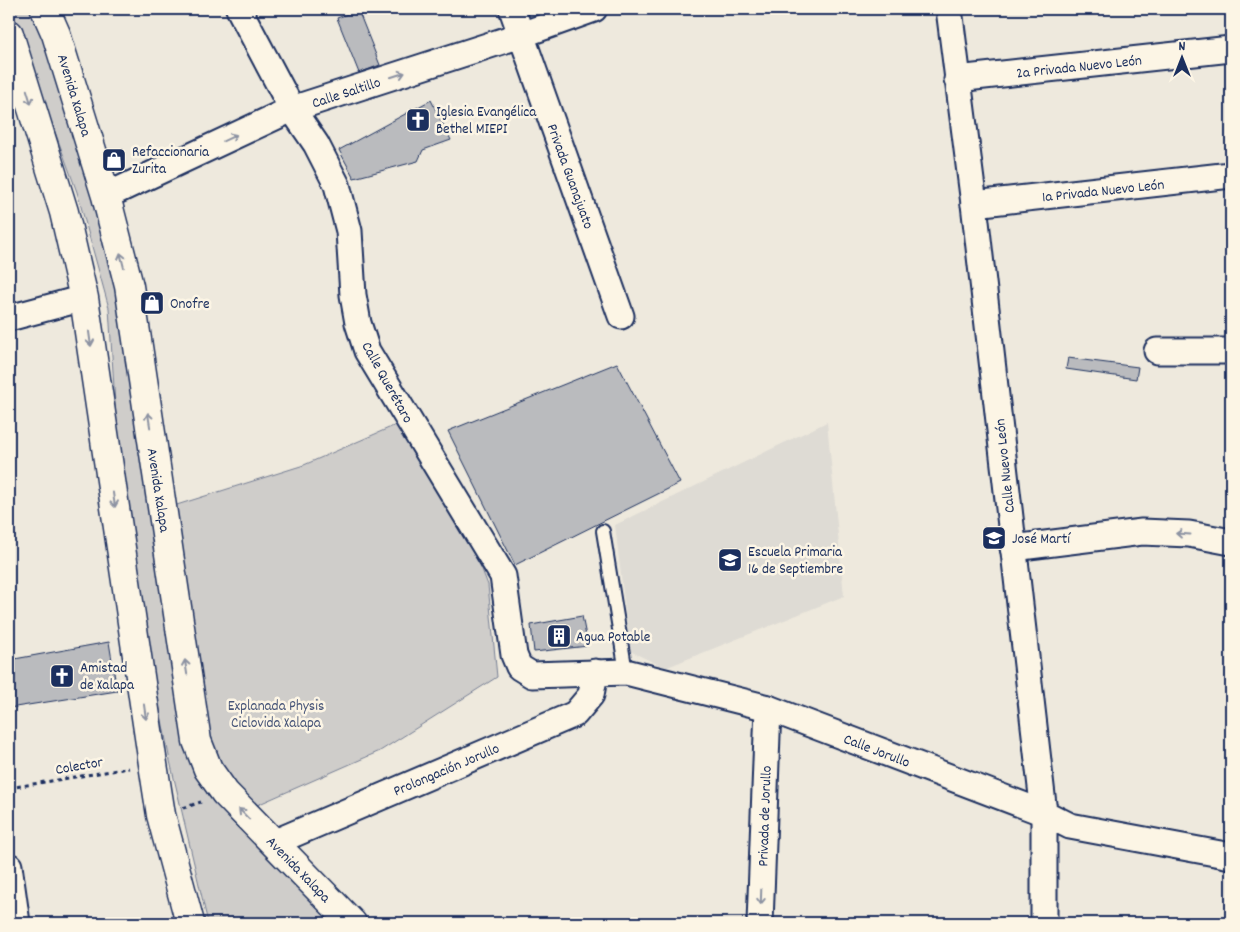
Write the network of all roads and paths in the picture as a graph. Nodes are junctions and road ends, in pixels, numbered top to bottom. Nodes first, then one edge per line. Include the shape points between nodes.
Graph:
1 (45, 9) edge
2 (239, 9) edge
3 (512, 9) edge
4 (594, 9) edge
5 (949, 9) edge
6 (9, 34) edge
7 (521, 35) junction
8 (1231, 49) edge
9 (958, 79) junction
10 (292, 109) junction
11 (1231, 176) edge
12 (106, 196) junction
13 (974, 204) junction
14 (84, 298) junction
15 (621, 316) dead end
16 (9, 318) edge
17 (1157, 351) dead end
18 (1231, 351) edge
19 (603, 531) dead end
20 (1231, 542) edge
21 (1013, 548) junction
22 (519, 667) joint
23 (595, 672) junction
24 (626, 672) junction
25 (768, 708) junction
26 (152, 764) junction
27 (9, 788) edge
28 (225, 794) junction
29 (1044, 813) junction
30 (162, 815) junction
31 (273, 842) junction
32 (1231, 856) edge
33 (9, 866) edge
34 (352, 920) edge
35 (17, 923) edge
36 (190, 923) edge
37 (760, 923) edge
38 (1044, 923) edge

1 - 12 main road, Avenida Xalapa via 56,34
2 - 10 street, Calle Querétaro
3 - 7 street, Privada Guanajuato
4 - 7 street, Calle Saltillo
5 - 9 street, Calle Nuevo León
6 -> 14 main road via 64,212
10 -> 7 street, Calle Saltillo
7 - 15 street, Privada Guanajuato
8 - 9 street, 2a Privada Nuevo León
9 - 13 street, Calle Nuevo León
12 -> 10 street, Calle Saltillo
10 - 22 street, Calle Querétaro via 316,144 337,185 349,231 352,295 367,351 503,576 514,655
11 - 13 street, 1a Privada Nuevo León
28 -> 12 main road, Avenida Xalapa via 208,769 197,740 129,286
13 - 21 street, Calle Nuevo León
14 - 16 street
14 -> 26 main road
17 - 18 street
19 - 24 lane
20 -> 21 street via 1189,534 1142,532
21 - 29 street, Calle Nuevo León
22 - 23 street, Calle Jorullo via 532,675
23 - 24 street, Calle Jorullo
23 - 31 street, Prolongación Jorullo via 591,695 575,714
24 - 25 street, Calle Jorullo
25 - 29 street, Calle Jorullo
25 -> 37 street, Privada de Jorullo
26 - 27 path, Colector
26 - 30 main road
28 - 30 path
31 -> 28 main road, Avenida Xalapa
29 - 32 street, Calle Jorullo via 1070,826
29 - 38 street, Calle Nuevo León
30 - 36 main road
31 - 34 main road, Avenida Xalapa
33 - 35 street

